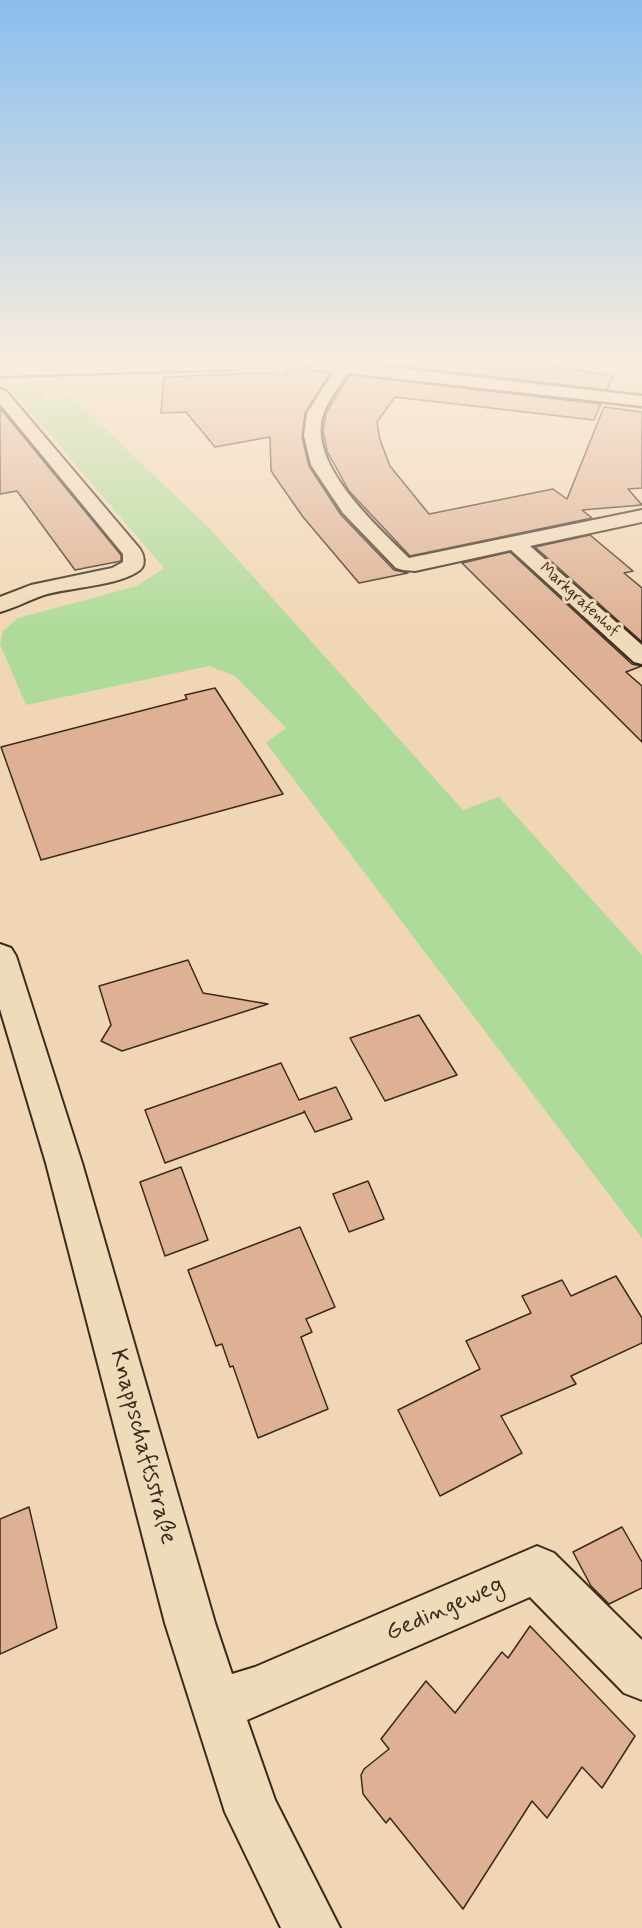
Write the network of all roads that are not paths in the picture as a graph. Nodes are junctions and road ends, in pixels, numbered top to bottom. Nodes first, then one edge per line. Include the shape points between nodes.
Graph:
1 (50, 454) edge
2 (317, 454) edge
3 (642, 516) edge
4 (516, 544) junction
5 (0, 605) edge
6 (642, 657) edge
7 (0, 956) edge
8 (642, 1675) edge
9 (216, 1704) junction
10 (311, 1928) edge

1 - 5 street via 132,553 133,565 119,573 39,590
2 - 4 street, Markgrafenhof via 347,505 398,562 415,565
3 - 4 street, Markgrafenhof
4 - 6 street, Markgrafenhof
7 - 9 street, Knappschaftsstraße via 64,1163 190,1623
8 - 9 street, Gedingeweg via 537,1570 257,1692
9 - 10 street, Knappschaftsstraße via 252,1812

